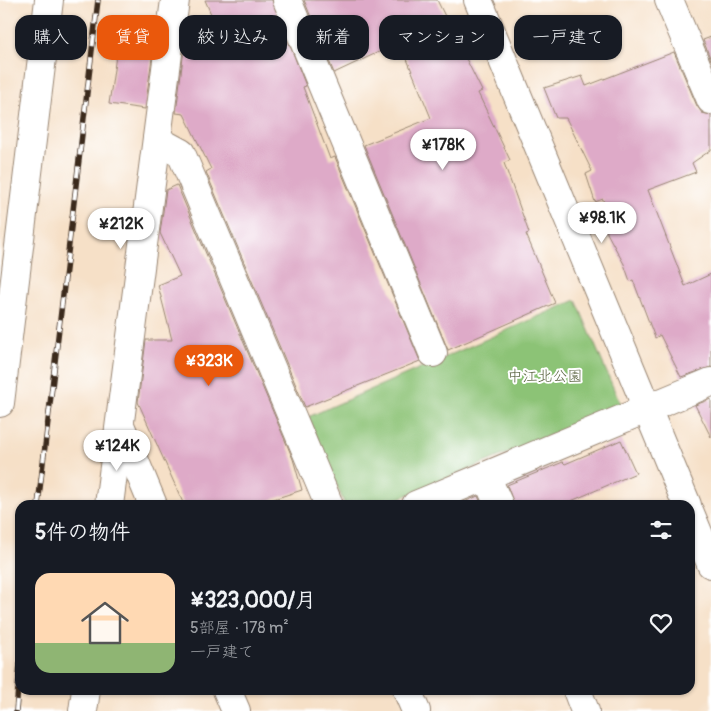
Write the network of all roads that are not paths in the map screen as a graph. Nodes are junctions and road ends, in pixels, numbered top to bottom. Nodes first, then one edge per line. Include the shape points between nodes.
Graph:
1 (48, 0) edge
2 (175, 0) edge
3 (288, 0) edge
4 (478, 0) edge
5 (669, 0) edge
6 (711, 100) edge
7 (157, 140) junction
8 (433, 352) dead end
9 (711, 382) edge
10 (0, 403) edge
11 (647, 409) junction
12 (120, 423) junction
13 (486, 476) junction
14 (110, 500) edge
15 (151, 500) edge
16 (327, 500) edge
17 (428, 500) edge
18 (497, 500) edge
19 (685, 500) edge
20 (695, 525) edge
21 (711, 564) edge
22 (85, 695) edge
23 (229, 695) edge
24 (409, 695) edge
25 (579, 695) edge
26 (83, 711) edge
27 (236, 711) edge
28 (416, 711) edge
29 (585, 711) edge

1 - 10 street
2 - 7 street
3 - 8 street
4 - 11 street
5 - 6 street
7 - 12 street
7 - 16 street via 181,154
9 - 11 street
11 - 13 street
11 - 19 street
12 - 14 street
12 - 15 street
13 - 17 street
13 - 18 street
20 - 21 street
22 - 26 street
23 - 27 street
24 - 28 street
25 - 29 street

